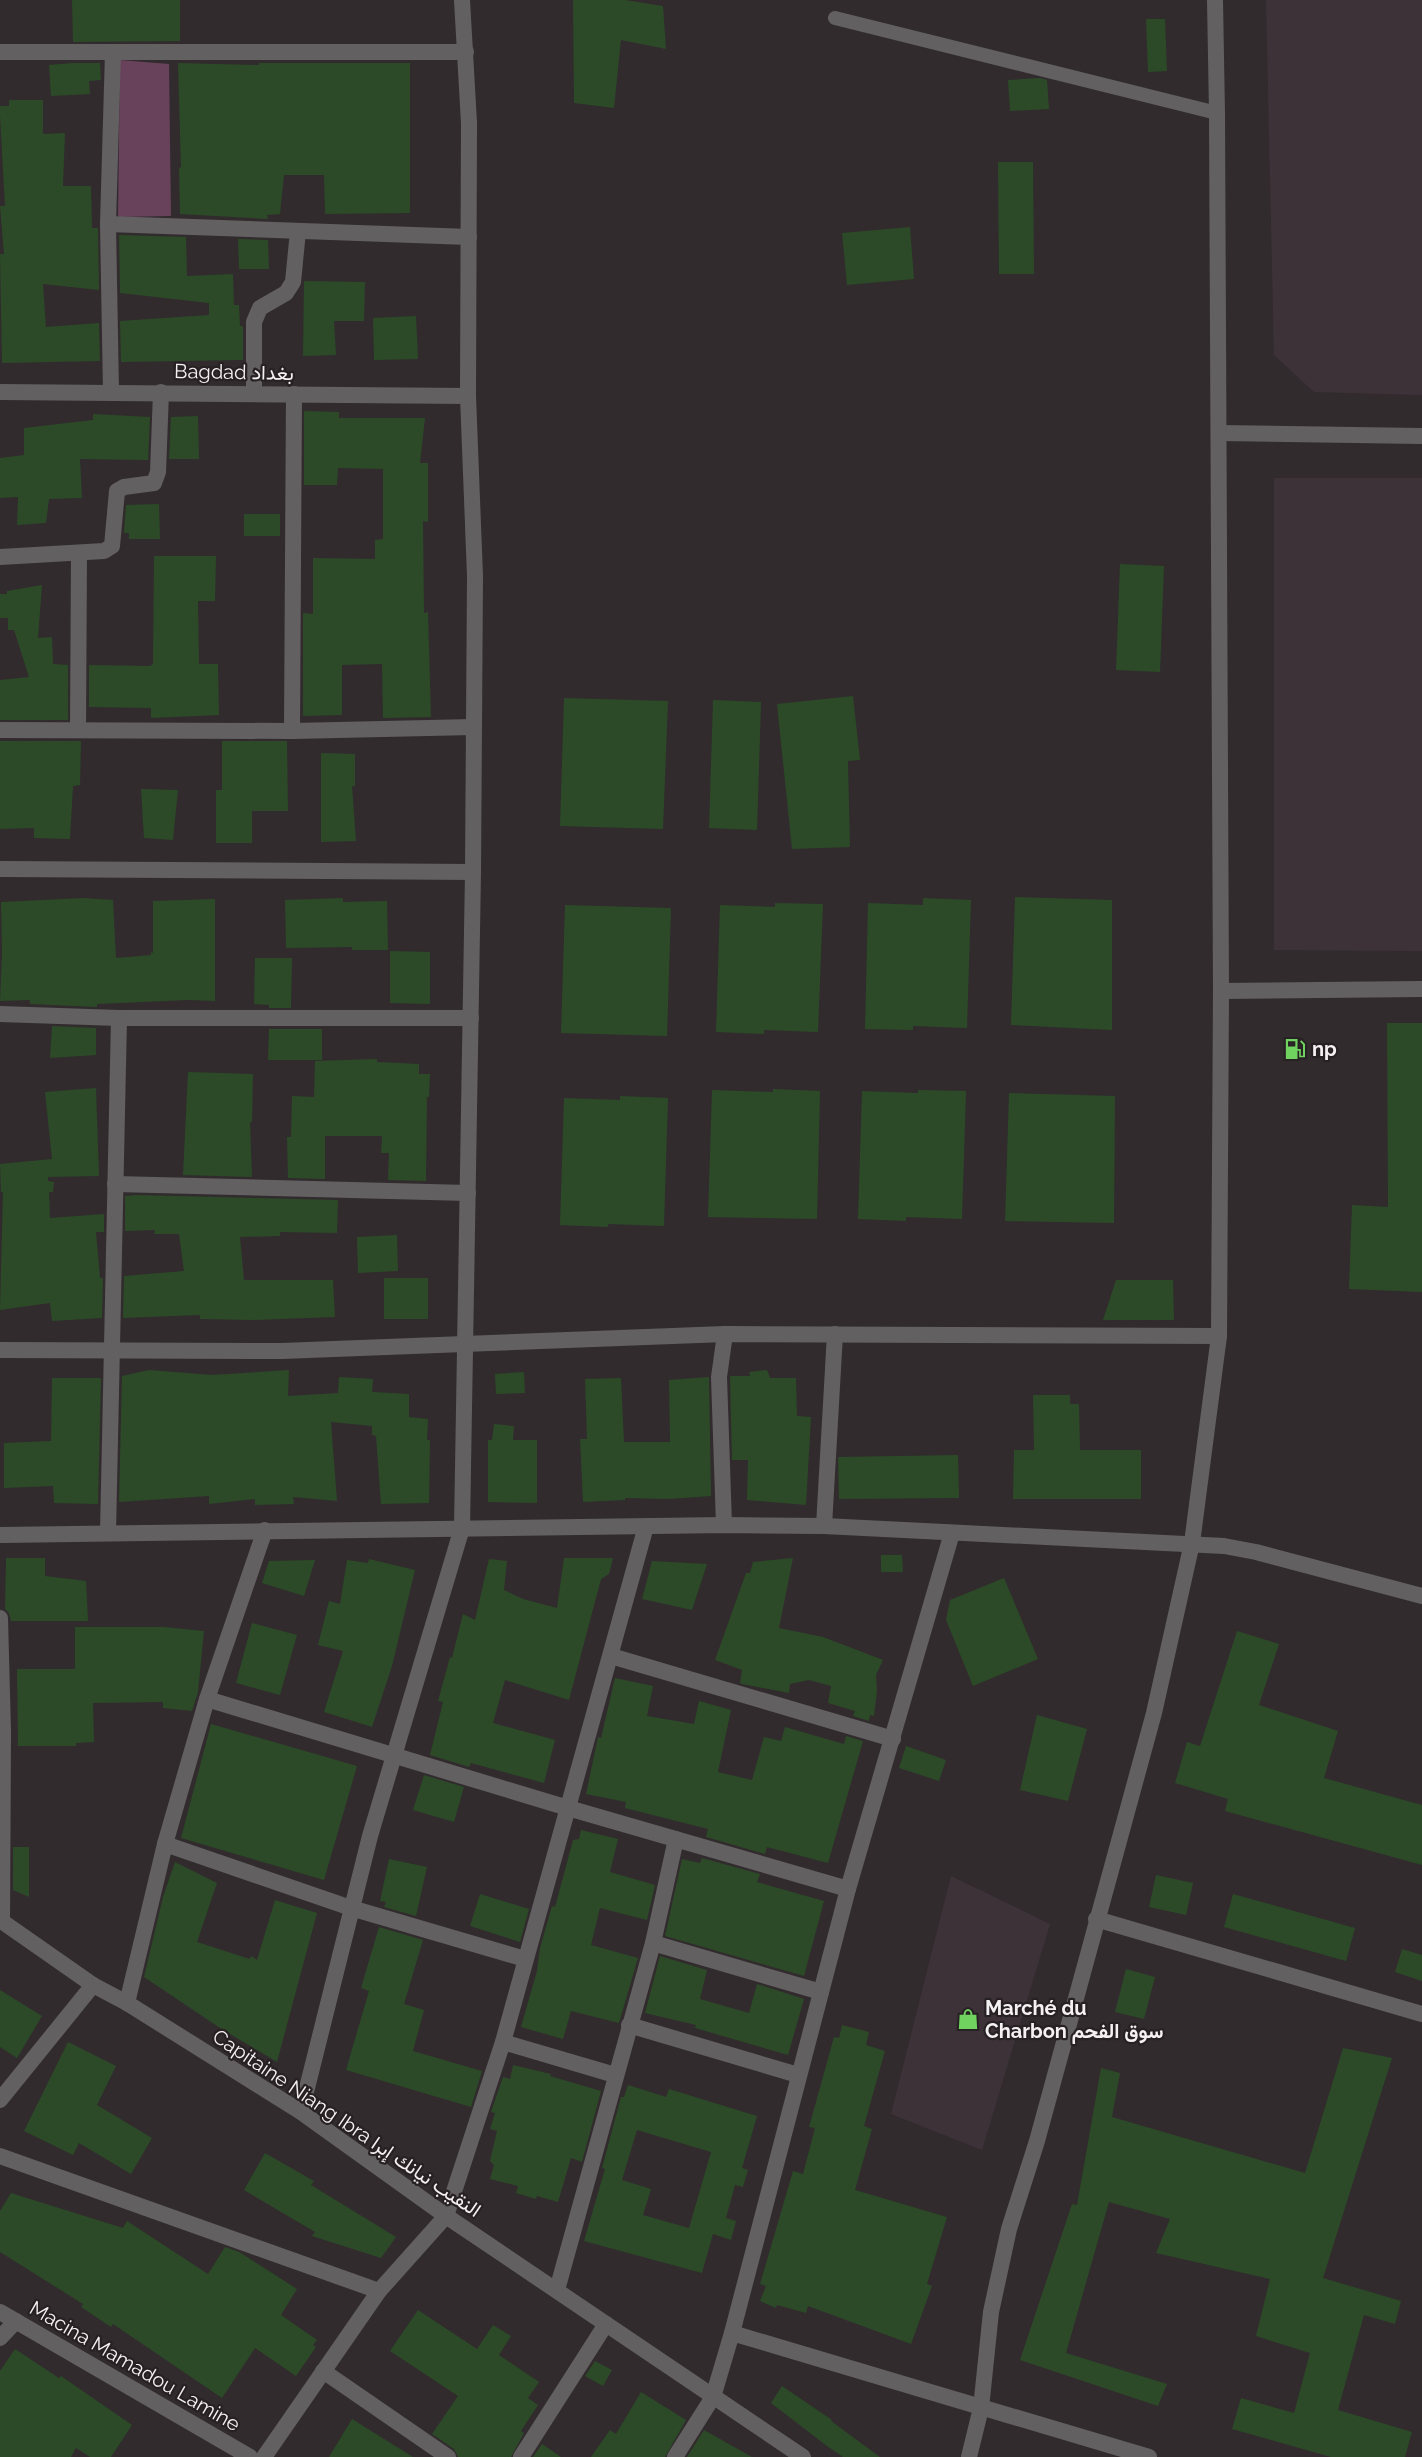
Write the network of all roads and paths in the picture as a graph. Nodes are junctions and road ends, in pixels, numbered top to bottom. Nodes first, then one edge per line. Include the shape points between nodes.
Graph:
1 (462, 0) edge
2 (1215, 0) edge
3 (835, 18) dead end
4 (0, 52) edge
5 (113, 52) junction
6 (466, 52) junction
7 (1217, 113) junction
8 (108, 224) junction
9 (298, 231) junction
10 (469, 237) junction
11 (0, 392) edge
12 (111, 392) junction
13 (161, 392) junction
14 (254, 392) junction
15 (294, 393) junction
16 (468, 396) junction
17 (1219, 433) junction
18 (1422, 436) edge
19 (79, 553) junction
20 (0, 557) edge
21 (474, 727) junction
22 (0, 730) edge
23 (78, 730) junction
24 (292, 731) junction
25 (0, 869) edge
26 (473, 872) junction
27 (1422, 989) edge
28 (1221, 991) junction
29 (0, 1014) edge
30 (119, 1018) junction
31 (471, 1018) junction
32 (115, 1184) junction
33 (468, 1193) junction
34 (725, 1334) junction
35 (835, 1334) junction
36 (1219, 1336) junction
37 (464, 1344) junction
38 (0, 1350) edge
39 (114, 1350) junction
40 (724, 1525) junction
41 (646, 1526) junction
42 (824, 1526) junction
43 (462, 1528) junction
44 (265, 1530) junction
45 (108, 1533) junction
46 (952, 1533) junction
47 (0, 1534) edge
48 (1192, 1543) junction
49 (1422, 1596) edge
50 (0, 1618) edge
51 (611, 1656) junction
52 (207, 1699) junction
53 (893, 1739) junction
54 (393, 1754) junction
55 (568, 1808) junction
56 (676, 1839) junction
57 (165, 1844) junction
58 (848, 1889) junction
59 (351, 1908) junction
60 (1096, 1919) junction
61 (1, 1921) edge
62 (653, 1943) junction
63 (525, 1959) junction
64 (93, 1985) junction
65 (821, 1992) junction
66 (127, 2003) junction
67 (1422, 2014) edge
68 (629, 2025) junction
69 (503, 2042) junction
70 (615, 2075) junction
71 (798, 2075) junction
72 (0, 2100) edge
73 (301, 2112) junction
74 (0, 2156) edge
75 (446, 2216) junction
76 (557, 2290) junction
77 (379, 2291) junction
78 (0, 2312) edge
79 (16, 2321) junction
80 (606, 2324) junction
81 (732, 2333) junction
82 (0, 2338) edge
83 (323, 2372) junction
84 (713, 2397) junction
85 (981, 2408) junction
86 (250, 2457) edge
87 (264, 2457) edge
88 (448, 2457) edge
89 (521, 2457) edge
90 (675, 2457) edge
91 (803, 2457) edge
92 (969, 2457) edge
93 (1149, 2457) edge

1 - 6 street
2 - 7 street
3 - 7 lane
4 - 5 street
5 - 6 street
5 - 8 street
6 - 10 street
7 - 17 street
8 - 9 street
8 - 12 street
9 - 10 street
9 - 14 street via 293,282 286,293 260,308 254,322
10 - 16 street
11 - 12 street, Bagdad بغداد
12 - 13 street, Bagdad بغداد
13 - 14 street, Bagdad بغداد
13 - 19 street via 158,472 154,483 117,491 112,546 104,551
14 - 15 street, Bagdad بغداد
15 - 16 street, Bagdad بغداد
15 - 24 street
16 - 21 street via 475,576
17 - 18 street
17 - 28 street
19 - 20 street
19 - 23 street
21 - 24 street
21 - 26 street
22 - 23 street
23 - 24 street
25 - 26 street
26 - 31 street
27 - 28 street
28 - 36 street
29 - 30 street
30 - 31 street
30 - 32 street
31 - 33 street
32 - 33 street
32 - 39 street
33 - 37 street
34 - 35 street
34 - 37 street
34 - 40 street via 719,1377
35 - 36 street
35 - 42 street
36 - 48 street
37 - 39 street via 282,1351
37 - 43 street
38 - 39 street
39 - 45 street
40 - 41 street
40 - 42 street
41 - 43 street
41 - 51 street
42 - 46 street
43 - 44 street
43 - 54 street
44 - 45 street
44 - 52 street
45 - 47 street
46 - 48 street
46 - 53 street
48 - 49 street via 1256,1552
48 - 60 street via 1154,1713
50 - 61 street
51 - 53 street
51 - 55 street
52 - 54 street
52 - 57 street
53 - 58 street
54 - 55 street
54 - 59 street
55 - 56 street
55 - 63 street
56 - 58 street
56 - 62 street
57 - 59 street
57 - 66 street
58 - 65 street
59 - 63 street
59 - 73 street
60 - 67 street
60 - 85 street via 1037,2141 1009,2229 992,2312
61 - 64 street, Capitaine Niang Ibra النقيب نيانك إبرا
62 - 65 street
62 - 68 street
63 - 69 street
64 - 66 street, Capitaine Niang Ibra النقيب نيانك إبرا
64 - 72 street
65 - 71 street
66 - 73 street, Capitaine Niang Ibra النقيب نيانك إبرا
68 - 70 street
68 - 71 street
69 - 70 street
69 - 75 street
70 - 76 street
71 - 81 street
73 - 75 street, Capitaine Niang Ibra النقيب نيانك إبرا
74 - 77 street
75 - 76 street, Capitaine Niang Ibra النقيب نيانك إبرا
75 - 77 street
76 - 80 street, Capitaine Niang Ibra النقيب نيانك إبرا
77 - 83 street
78 - 79 street, Macina Mamadou Lamine
79 - 82 street
79 - 86 street, Macina Mamadou Lamine
80 - 84 street, Capitaine Niang Ibra النقيب نيانك إبرا
80 - 89 street
81 - 84 street
81 - 85 street
83 - 87 street
83 - 88 street
84 - 90 street
84 - 91 street, Capitaine Niang Ibra النقيب نيانك إبرا
85 - 92 street
85 - 93 street

